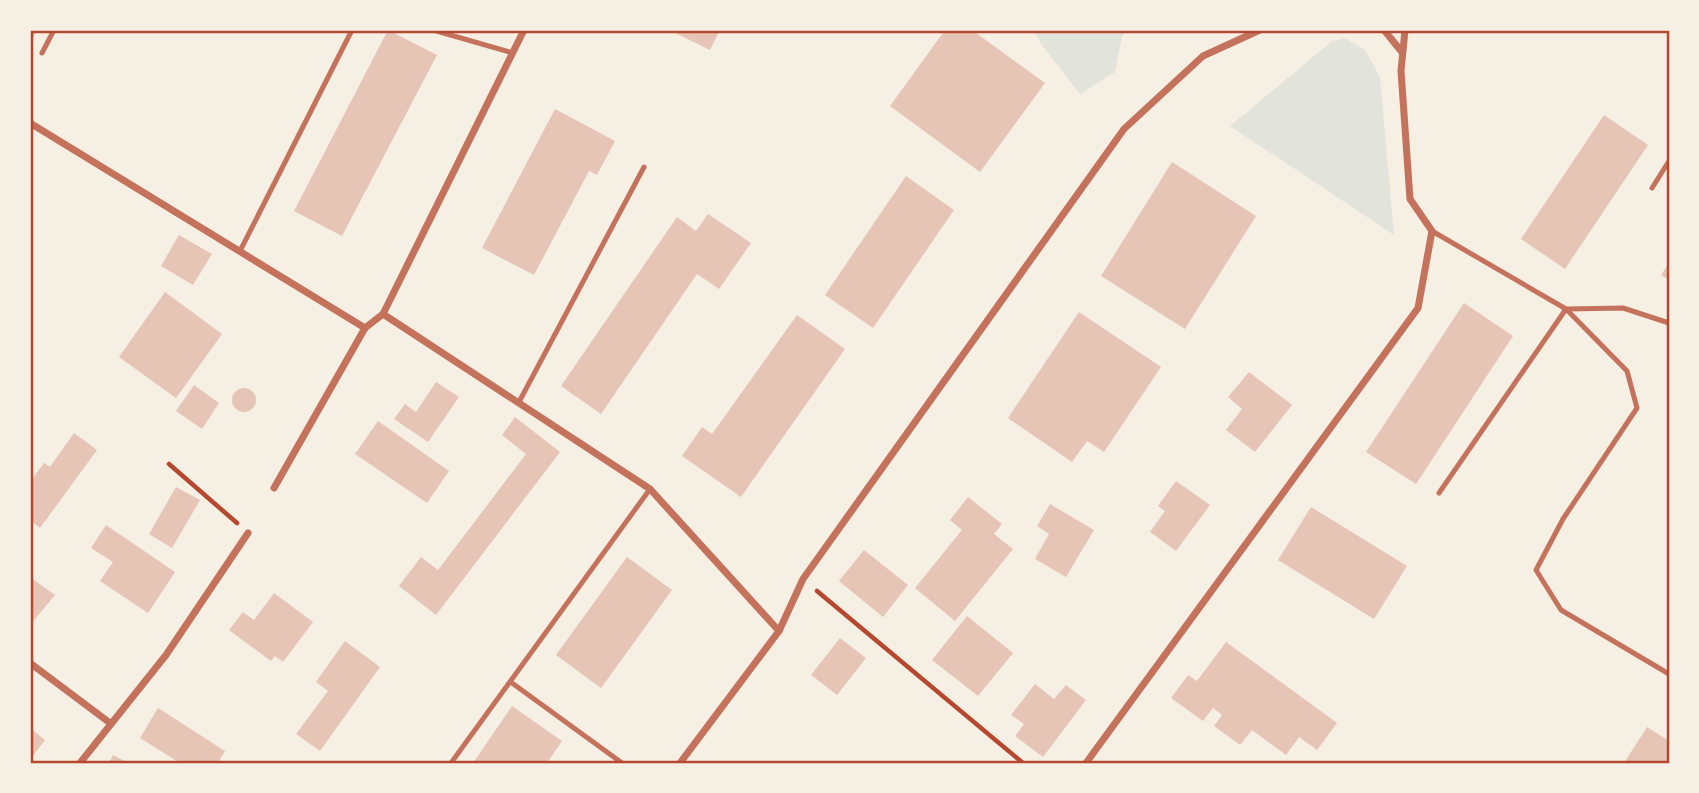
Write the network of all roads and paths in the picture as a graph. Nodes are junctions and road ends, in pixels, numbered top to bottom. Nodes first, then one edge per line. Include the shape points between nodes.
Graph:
1 (54, 30) edge
2 (352, 30) edge
3 (433, 30) edge
4 (524, 30) edge
5 (1260, 30) edge
6 (1384, 30) edge
7 (1405, 30) edge
8 (1401, 51) junction
9 (42, 53) dead end
10 (513, 53) junction
11 (30, 123) edge
12 (1669, 161) edge
13 (643, 167) dead end
14 (1653, 188) dead end
15 (1432, 231) junction
16 (240, 251) junction
17 (1566, 309) junction
18 (383, 314) junction
19 (1669, 323) edge
20 (366, 328) junction
21 (519, 402) junction
22 (169, 464) dead end
23 (274, 488) dead end
24 (650, 489) junction
25 (1439, 493) dead end
26 (248, 533) joint
27 (803, 579) junction
28 (779, 631) junction
29 (30, 663) edge
30 (1669, 674) edge
31 (512, 683) junction
32 (110, 723) junction
33 (80, 763) edge
34 (451, 763) edge
35 (622, 763) edge
36 (680, 763) edge
37 (1023, 763) edge
38 (1086, 763) edge

1 - 9 lane
2 - 16 lane
3 - 10 lane
4 - 10 street
5 - 27 street via 1203,56 1124,130
6 - 8 street
7 - 8 street
8 - 15 street via 1410,199
10 - 18 street
11 - 16 street
12 - 14 lane
13 - 21 lane
15 - 17 lane
15 - 38 street via 1418,309
16 - 20 street
17 - 19 lane via 1623,307
17 - 25 lane
17 - 30 lane via 1627,371 1637,408 1563,519 1536,570 1561,610
18 - 20 street
18 - 21 street
20 - 23 street
21 - 24 street
22 - 26 path
24 - 28 street
24 - 31 lane
26 - 32 street via 166,655
27 - 28 street
27 - 37 path
28 - 36 street
29 - 32 street
31 - 34 lane
31 - 35 lane
32 - 33 street

